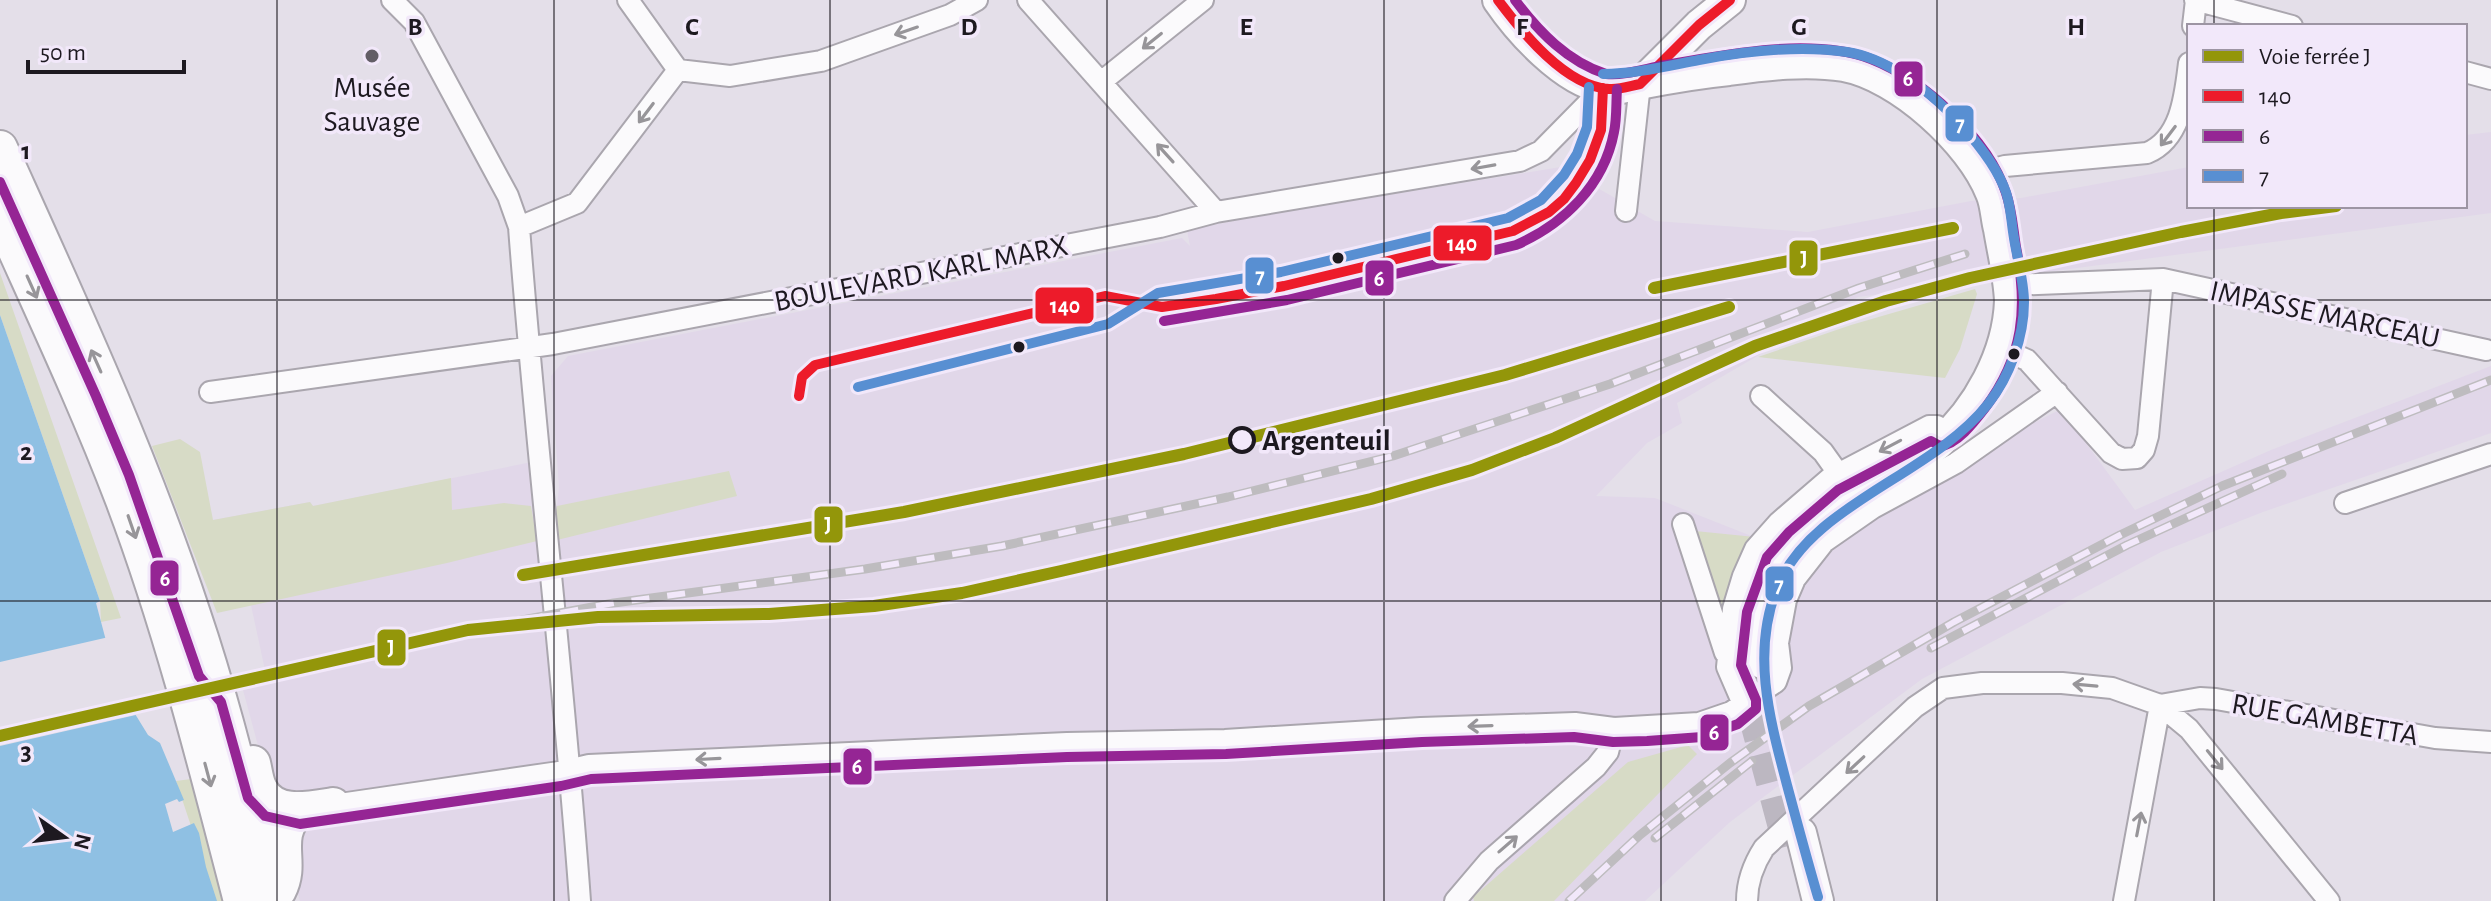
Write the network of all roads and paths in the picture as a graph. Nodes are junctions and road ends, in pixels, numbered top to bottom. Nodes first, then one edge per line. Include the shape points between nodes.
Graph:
1 (392, 0) edge
2 (628, 0) edge
3 (977, 0) edge
4 (1028, 0) edge
5 (1203, 0) edge
6 (1498, 0) edge
7 (1730, 0) edge
8 (2195, 0) edge
9 (2193, 24) edge
10 (2285, 24) edge
11 (1699, 25) junction
12 (678, 70) junction
13 (1710, 72) junction
14 (2187, 73) edge
15 (2467, 73) edge
16 (2491, 79) edge
17 (1101, 82) junction
18 (1640, 84) junction
19 (1603, 88) junction
20 (0, 148) edge
21 (1980, 173) junction
22 (1626, 211) dead end
23 (1216, 212) junction
24 (0, 216) edge
25 (519, 227) junction
26 (2163, 279) junction
27 (2010, 285) junction
28 (528, 348) junction
29 (2002, 349) junction
30 (2486, 350) dead end
31 (210, 392) dead end
32 (2057, 392) junction
33 (1761, 396) dead end
34 (1974, 402) junction
35 (1942, 432) junction
36 (2491, 454) edge
37 (1838, 473) junction
38 (2345, 503) dead end
39 (1683, 524) dead end
40 (1746, 663) junction
41 (212, 670) junction
42 (1743, 704) junction
43 (2160, 705) junction
44 (1614, 728) junction
45 (2491, 742) edge
46 (571, 769) junction
47 (333, 805) joint
48 (298, 810) junction
49 (241, 901) edge
50 (273, 901) edge
51 (580, 901) edge
52 (1455, 901) edge
53 (1747, 901) edge
54 (1805, 901) edge
55 (1818, 901) edge
56 (2124, 901) edge
57 (2329, 901) edge

1 - 25 street via 414,22 508,196
2 - 12 street
3 -> 12 street via 950,15 821,61 730,76
4 - 17 street
5 -> 17 street
6 - 19 main road via 1541,50
7 - 11 main road
8 - 9 street
8 - 10 street
11 - 13 main road via 1699,44
11 - 18 main road
12 -> 25 street via 577,203
13 - 18 main road
13 - 21 main road via 1810,63 1869,73 1932,115
14 -> 21 street via 2177,123 2158,148
15 - 16 street
23 -> 17 street
18 - 19 main road
18 - 22 street
19 -> 23 street, BOULEVARD KARL MARX via 1541,151 1520,161
41 -> 20 main road via 142,470
21 - 27 main road via 1992,194
23 - 28 street, BOULEVARD KARL MARX
24 -> 49 main road via 123,500 188,702
25 - 28 street
26 - 27 street, IMPASSE MARCEAU
26 - 30 street, IMPASSE MARCEAU
26 - 32 street via 2148,436 2137,458 2111,453
27 - 29 main road via 2010,318
28 - 31 street, BOULEVARD KARL MARX
28 - 46 street
29 - 32 street via 2027,360
29 - 34 main road
32 - 42 street via 1956,463 1824,542 1795,579 1781,619 1780,676
33 - 37 street via 1823,452
34 - 35 main road
34 - 40 main road via 1937,446 1823,523 1795,550 1781,571
35 -> 37 street via 1929,426
35 - 40 main road via 1840,498 1792,538 1761,591
36 - 38 street
37 - 40 street via 1755,549 1733,609
39 - 40 street
40 - 42 street via 1727,667
41 - 48 main road via 234,695 260,790 271,803
41 - 50 main road
42 - 44 street via 1699,723
43 - 45 street, RUE GAMBETTA via 2216,699 2435,738
43 -> 53 street via 2112,688 2062,683 1943,688 1915,707 1764,848 1754,863
56 -> 43 street
43 -> 57 street via 2189,729
44 -> 46 street via 1575,723 1421,728
52 -> 44 street via 1489,861 1596,767 1608,752
46 - 47 street
46 - 51 street
47 - 48 main road
48 - 50 main road via 288,822 282,845 285,878
54 - 55 main road via 1794,840

